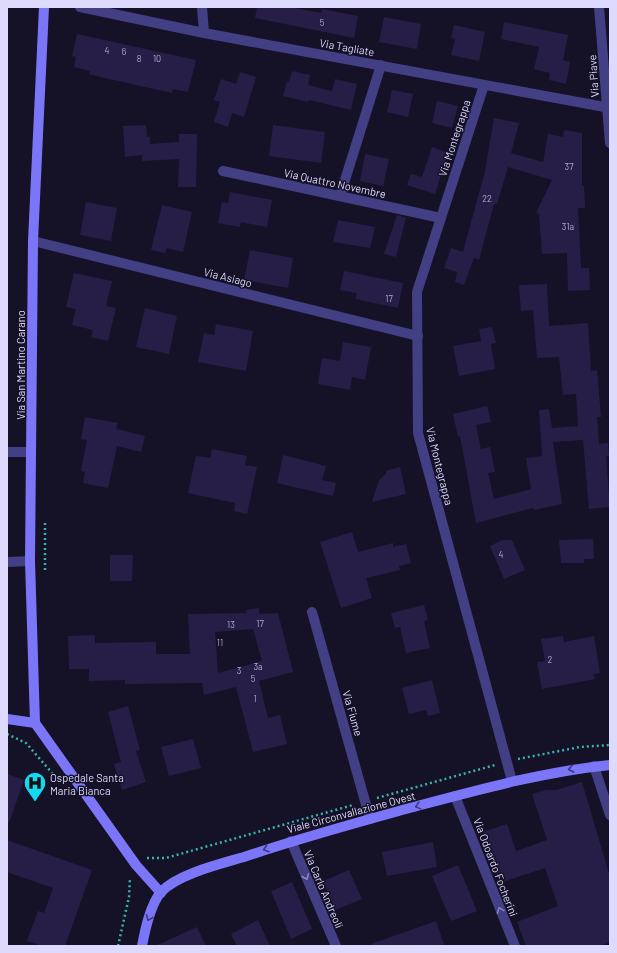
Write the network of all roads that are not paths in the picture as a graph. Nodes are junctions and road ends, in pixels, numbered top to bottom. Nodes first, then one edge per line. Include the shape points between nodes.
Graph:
1 (44, 7) edge
2 (80, 7) edge
3 (202, 7) edge
4 (599, 7) edge
5 (204, 33) junction
6 (381, 65) junction
7 (484, 85) junction
8 (609, 109) edge
9 (610, 143) edge
10 (224, 171) dead end
11 (340, 196) junction
12 (441, 218) junction
13 (33, 241) junction
14 (418, 336) junction
15 (7, 452) edge
16 (31, 452) junction
17 (7, 562) edge
18 (30, 562) junction
19 (312, 612) dead end
20 (7, 719) edge
21 (35, 723) junction
22 (610, 764) edge
23 (594, 766) junction
24 (512, 781) junction
25 (455, 796) junction
26 (610, 815) edge
27 (370, 819) junction
28 (291, 841) junction
29 (161, 892) junction
30 (142, 946) edge
31 (336, 946) edge
32 (515, 946) edge

1 - 13 street, Via San Martino Carano
2 - 5 street, Via Tagliate
3 - 5 street
4 - 8 street, Via Piave
5 - 6 street, Via Tagliate
6 - 7 street, Via Tagliate
6 - 11 street
7 - 8 street, Via Tagliate
7 - 12 street, Via Montegrappa
8 - 9 street, Via Piave
10 - 11 street, Via Quattro Novembre
11 - 12 street, Via Quattro Novembre
12 - 14 street, Via Montegrappa via 418,292
13 - 14 street, Via Asiago
13 - 16 street, Via San Martino Carano
14 - 24 street, Via Montegrappa via 418,433
15 - 16 street
16 - 18 street, Via San Martino Carano
17 - 18 street
18 - 21 street, Via San Martino Carano
19 - 27 street, Via Fiume
20 - 21 street
21 - 29 street via 136,865
22 - 23 street, Viale Circonvallazione Ovest
23 -> 24 street, Viale Circonvallazione Ovest
23 - 26 street
24 - 25 street, Viale Circonvallazione Ovest
25 -> 27 street, Viale Circonvallazione Ovest
32 -> 25 street, Via Odoardo Focherini
27 - 28 street, Viale Circonvallazione Ovest
28 -> 29 street, Viale Circonvallazione Ovest via 184,876
28 -> 31 street, Via Carlo Andreoli
29 -> 30 street, Viale Circonvallazione Ovest via 147,920

